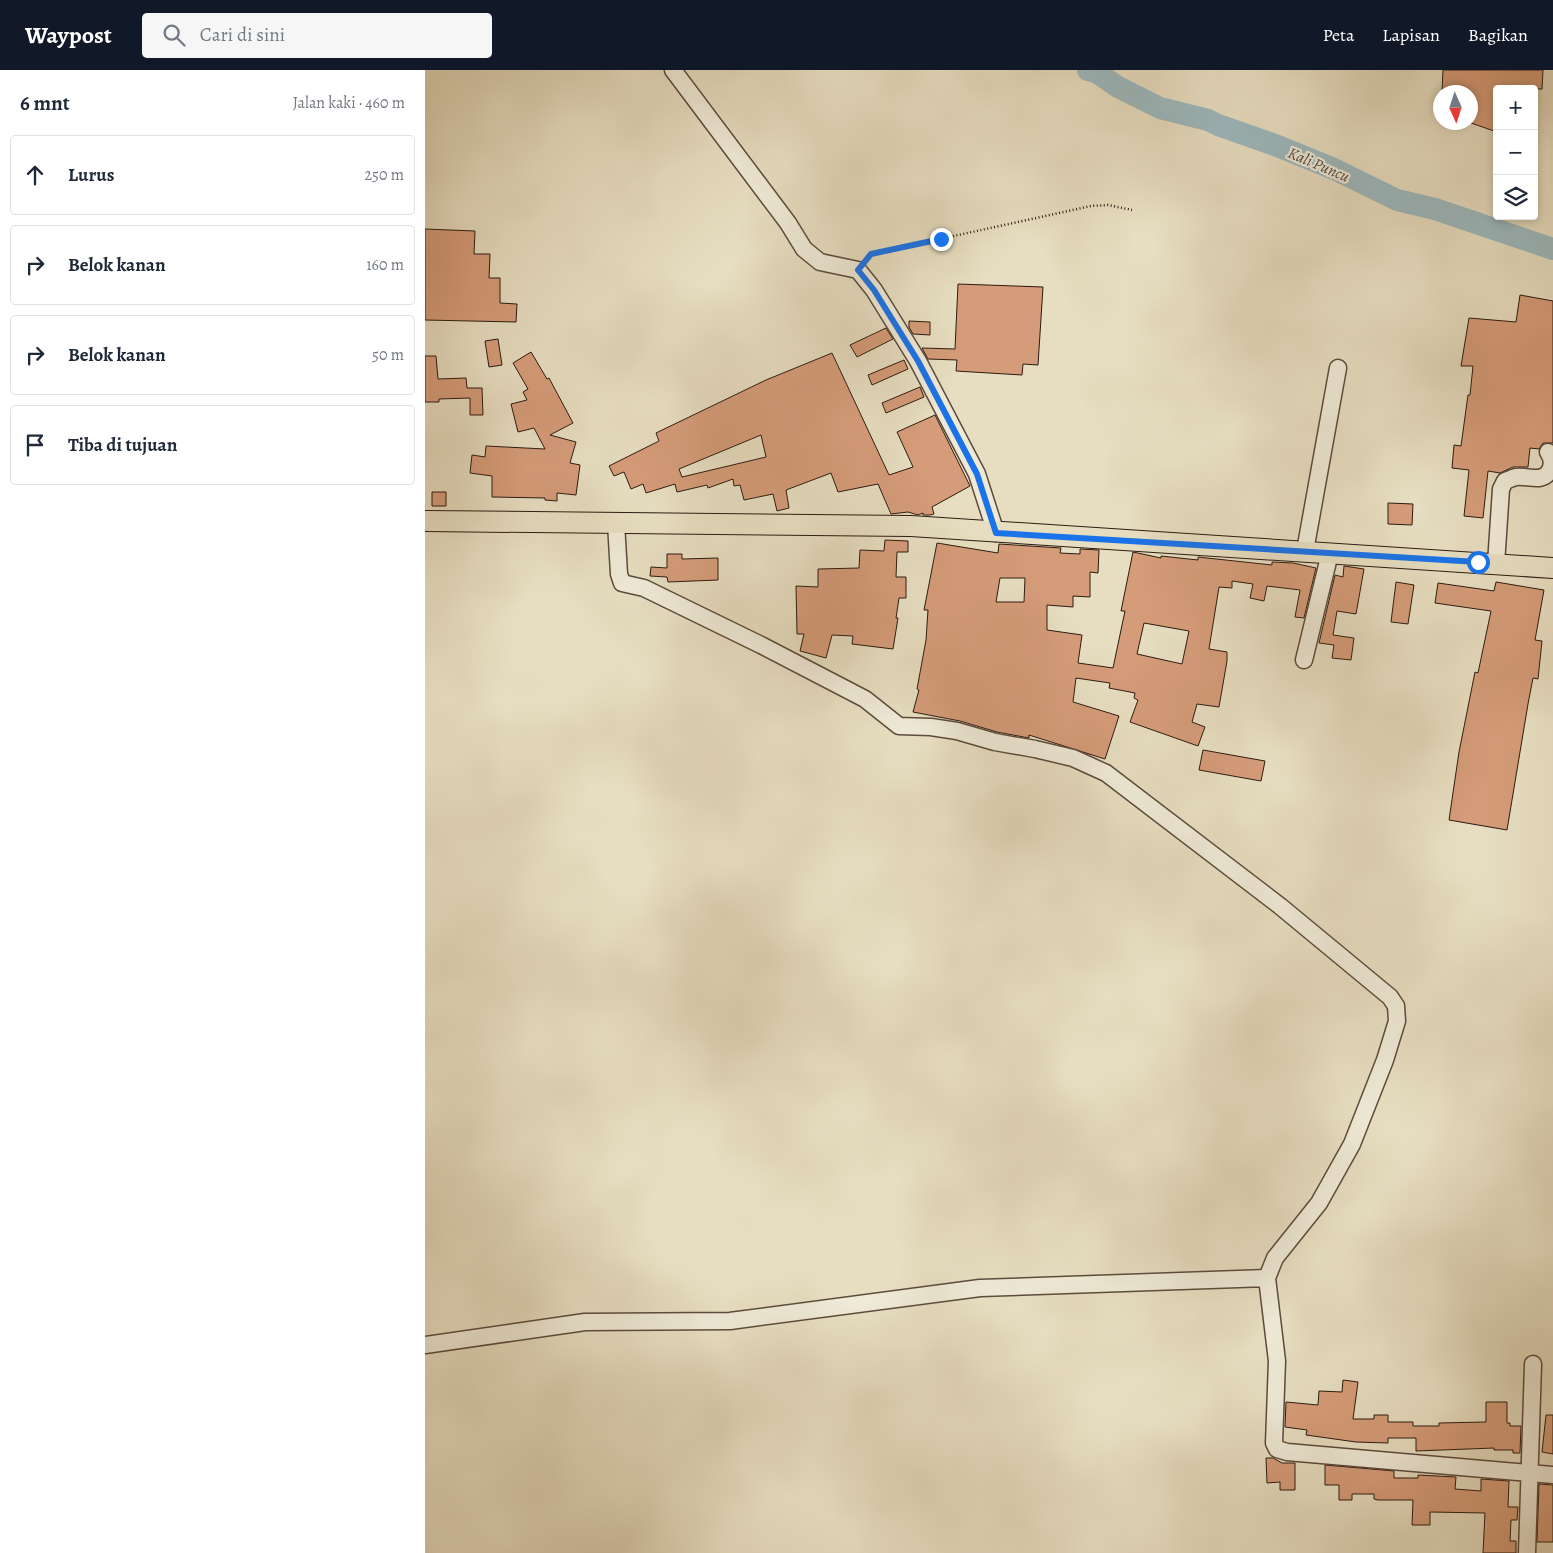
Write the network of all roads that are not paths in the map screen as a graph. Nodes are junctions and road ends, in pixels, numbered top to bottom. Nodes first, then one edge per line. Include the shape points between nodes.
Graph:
1 (673, 70) edge
2 (1338, 368) dead end
3 (1547, 452) dead end
4 (425, 521) edge
5 (616, 523) junction
6 (996, 533) junction
7 (1305, 551) junction
8 (1330, 553) junction
9 (1496, 564) junction
10 (1553, 568) edge
11 (1304, 660) dead end
12 (1267, 1278) junction
13 (425, 1345) edge
14 (1533, 1364) dead end
15 (1529, 1474) junction
16 (1553, 1475) edge
17 (1527, 1553) edge

1 - 6 street via 765,191 804,249 820,262 858,270 874,290 918,361 977,474
2 - 7 street
3 - 9 street via 1552,458 1548,475 1543,478 1517,477 1505,481 1501,489
4 - 5 main road
5 - 6 main road via 911,526
5 - 12 street via 619,574 623,583 644,588 672,601 847,689 899,726 949,730 1035,749 1073,758 1106,773 1280,906 1390,997 1396,1006 1397,1021 1352,1144 1319,1203 1275,1258
6 - 7 main road
7 - 8 main road
8 - 9 main road
8 - 11 street
9 - 10 main road
12 - 13 street via 980,1288 731,1321 585,1322
12 - 15 street via 1277,1362 1274,1443 1277,1449
14 - 15 street
15 - 16 street
15 - 17 street

